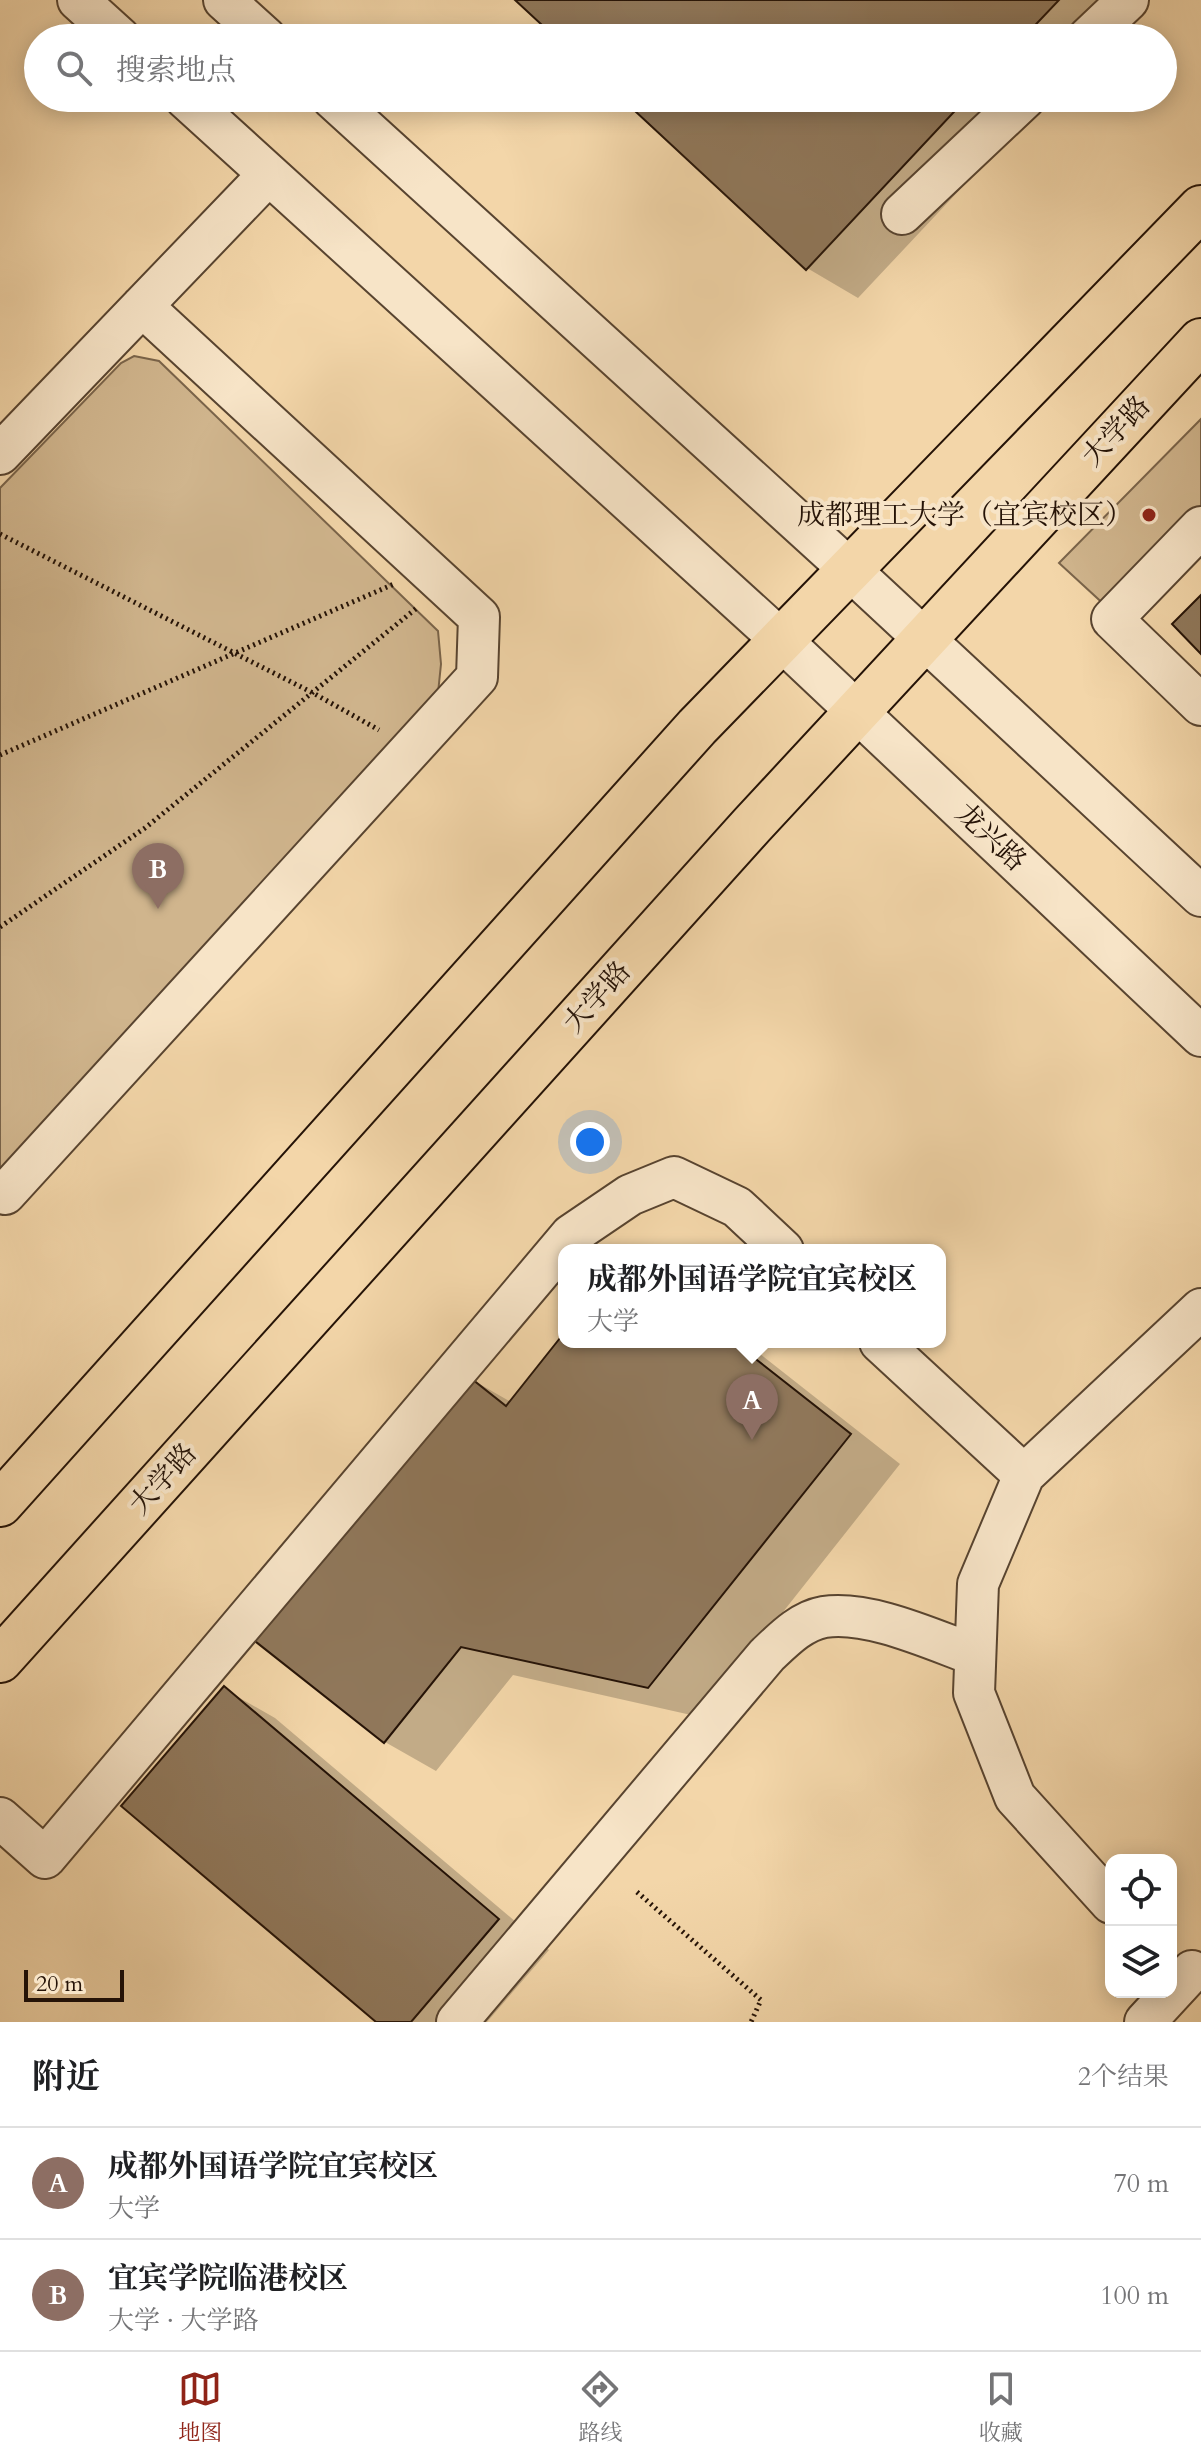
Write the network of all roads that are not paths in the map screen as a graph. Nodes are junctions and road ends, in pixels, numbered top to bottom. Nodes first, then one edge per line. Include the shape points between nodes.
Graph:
1 (78, 0) edge
2 (224, 0) edge
3 (1128, 0) edge
4 (105, 24) edge
5 (251, 24) edge
6 (1103, 24) edge
7 (200, 112) edge
8 (347, 112) edge
9 (1010, 112) edge
10 (268, 175) junction
11 (1201, 208) edge
12 (902, 214) dead end
13 (142, 306) junction
14 (1201, 341) edge
15 (0, 454) edge
16 (1201, 527) edge
17 (848, 568) junction
18 (780, 639) junction
19 (924, 639) junction
20 (1201, 705) edge
21 (857, 711) junction
22 (1201, 896) edge
23 (1201, 1036) edge
24 (2, 1194) edge
25 (563, 1244) edge
26 (777, 1244) edge
27 (558, 1250) edge
28 (1201, 1309) edge
29 (886, 1348) edge
30 (1024, 1475) junction
31 (0, 1504) edge
32 (975, 1655) junction
33 (0, 1660) edge
34 (0, 1818) edge
35 (1105, 1896) edge
36 (1188, 1968) edge
37 (457, 2022) edge
38 (1145, 2022) edge

1 - 4 street
2 - 5 street
3 - 6 street
7 - 10 street, 龙兴路
8 - 17 street
9 - 12 street
10 - 13 street
10 - 18 street, 龙兴路
11 - 17 main road
13 - 15 street
13 - 24 street via 479,617 477,677
14 - 19 main road, 大学路
16 - 20 street via 1112,619
17 - 18 main road
17 - 19 street
18 - 21 street, 龙兴路
18 - 31 main road
19 - 21 main road, 大学路
19 - 22 street
21 - 23 street, 龙兴路
21 - 33 main road, 大学路
25 - 26 street via 630,1195 674,1177 737,1207
27 - 34 street via 45,1858
28 - 30 street
29 - 30 street
30 - 32 street via 978,1584
32 - 35 street via 974,1693 1015,1797
32 - 37 street via 870,1620 823,1617 791,1632
36 - 38 street

